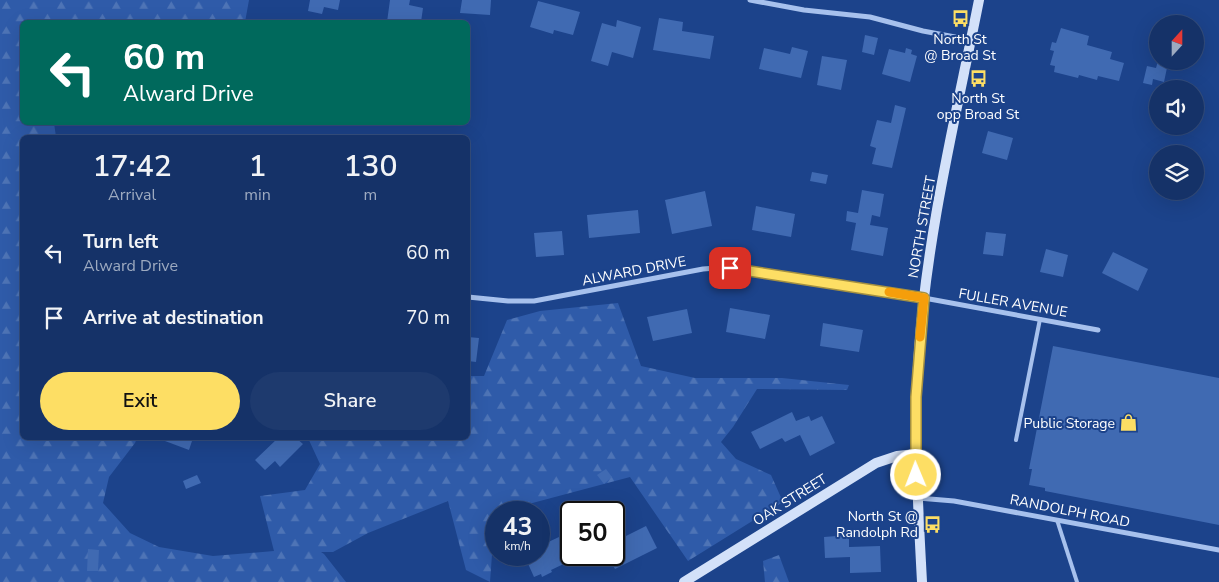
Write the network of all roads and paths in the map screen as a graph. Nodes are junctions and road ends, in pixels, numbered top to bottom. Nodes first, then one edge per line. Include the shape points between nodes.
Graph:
1 (750, 0) edge
2 (979, 0) edge
3 (971, 40) junction
4 (470, 297) edge
5 (924, 298) junction
6 (1040, 319) junction
7 (1098, 330) dead end
8 (1016, 440) dead end
9 (916, 454) junction
10 (917, 498) junction
11 (1057, 520) junction
12 (1219, 550) edge
13 (684, 582) edge
14 (922, 582) edge
15 (1077, 582) edge

1 - 3 street via 870,17
2 - 3 main road, NORTH STREET
3 - 5 main road, NORTH STREET via 938,207
4 - 5 street, ALWARD DRIVE via 541,300 717,267
5 - 6 street, FULLER AVENUE
5 - 9 main road, NORTH STREET via 916,397
6 - 7 street, FULLER AVENUE
6 - 8 lane
9 - 10 main road, NORTH STREET
9 - 13 main road, OAK STREET via 897,456 876,464
10 - 11 street, RANDOLPH ROAD via 948,500
10 - 14 main road, NORTH STREET
11 - 12 street, RANDOLPH ROAD
11 - 15 lane

